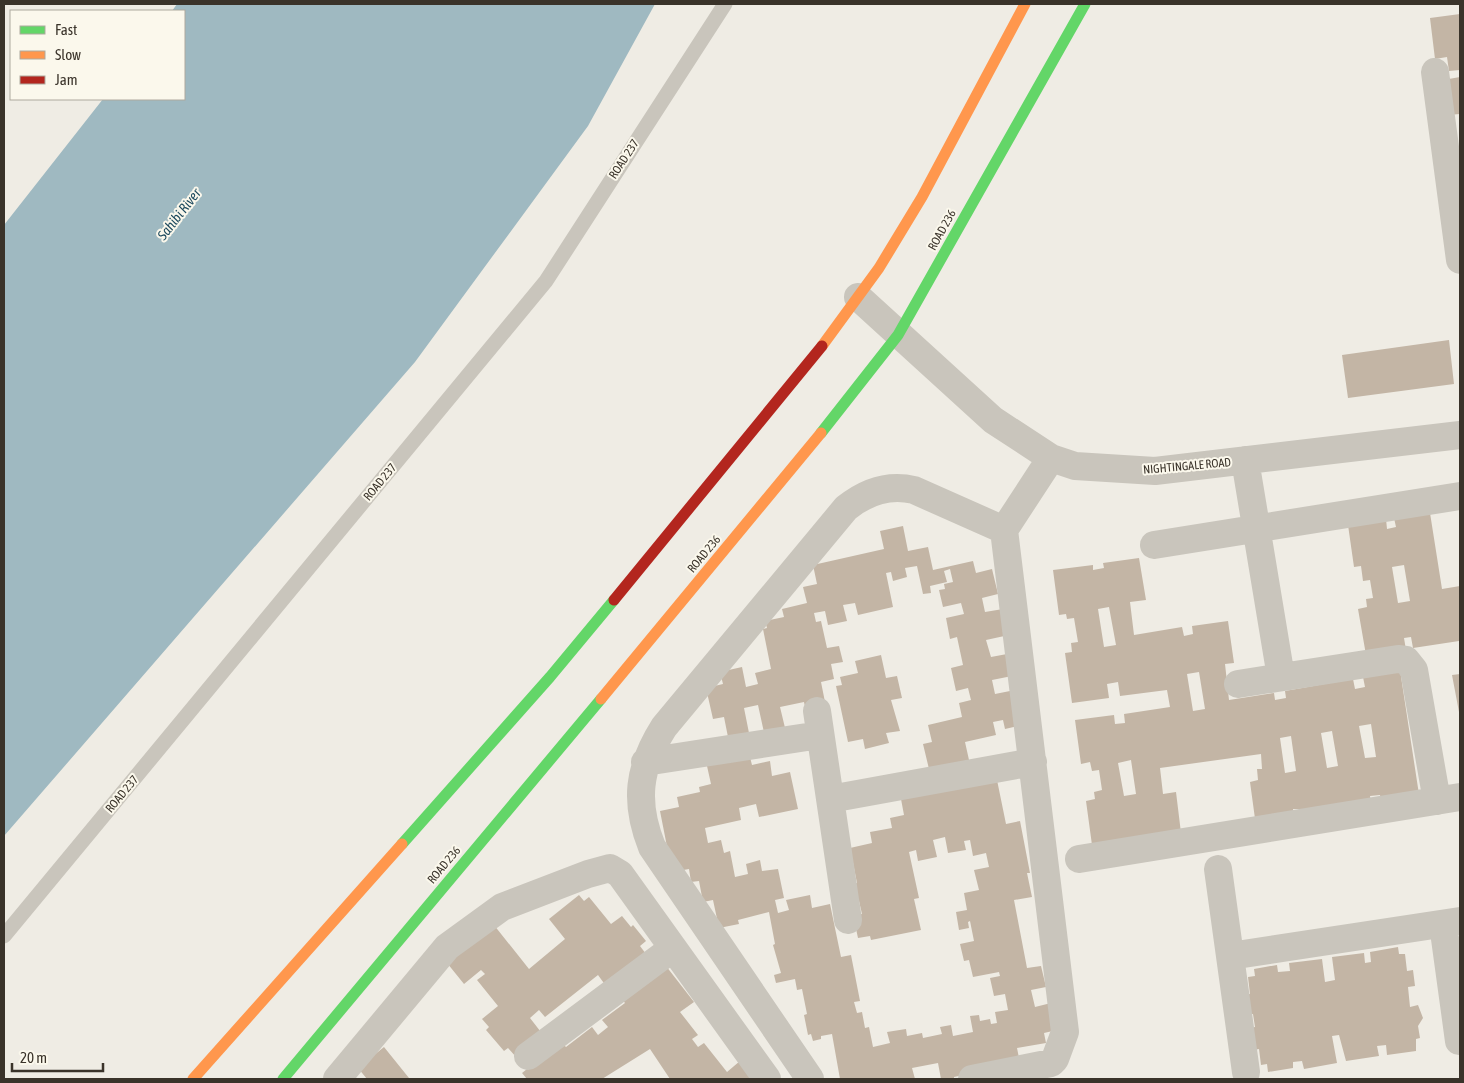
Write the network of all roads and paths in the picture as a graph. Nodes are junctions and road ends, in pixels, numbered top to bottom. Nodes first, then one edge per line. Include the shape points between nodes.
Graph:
1 (725, 4) edge
2 (1025, 4) edge
3 (1085, 4) edge
4 (1435, 72) dead end
5 (1460, 260) edge
6 (858, 297) junction
7 (898, 335) junction
8 (1460, 435) edge
9 (1051, 458) junction
10 (1245, 460) junction
11 (1460, 496) edge
12 (1257, 529) junction
13 (1004, 530) junction
14 (1154, 545) dead end
15 (1281, 677) junction
16 (1238, 684) dead end
17 (645, 762) junction
18 (1032, 762) junction
19 (1449, 799) edge
20 (830, 800) junction
21 (1079, 859) dead end
22 (1218, 868) dead end
23 (848, 920) dead end
24 (1452, 923) edge
25 (4, 936) edge
26 (673, 948) junction
27 (1230, 956) junction
28 (1459, 1041) dead end
29 (528, 1056) dead end
30 (1246, 1072) dead end
31 (193, 1079) edge
32 (283, 1079) edge
33 (336, 1079) edge
34 (767, 1079) edge
35 (810, 1079) edge
36 (972, 1079) edge

1 - 25 lane, ROAD 237 via 546,281
2 - 6 street via 922,197
3 - 7 street, ROAD 236
4 - 5 street
6 - 7 street, NIGHTINGALE ROAD
6 - 31 street via 820,349 550,677
7 - 9 street, NIGHTINGALE ROAD via 993,420
7 - 32 street, ROAD 236 via 780,484
8 - 10 street, NIGHTINGALE ROAD
9 - 10 street, NIGHTINGALE ROAD via 1075,466 1155,471
9 - 13 street
10 - 12 street
11 - 12 street
12 - 14 street
12 - 15 street
13 - 17 street via 914,490 885,488 856,500 839,515 664,727
13 - 18 street
15 - 16 street
15 - 19 street via 1398,658 1411,663
17 - 20 street via 819,723
17 - 35 street via 640,793 641,812 652,847
18 - 20 street
18 - 36 street via 1065,1032 1051,1063
19 - 21 street
20 - 23 street
22 - 27 street
24 - 27 street
24 - 28 street
26 - 29 street
26 - 33 street via 620,874 610,868 530,896 502,907 441,952
26 - 34 street
27 - 30 street

